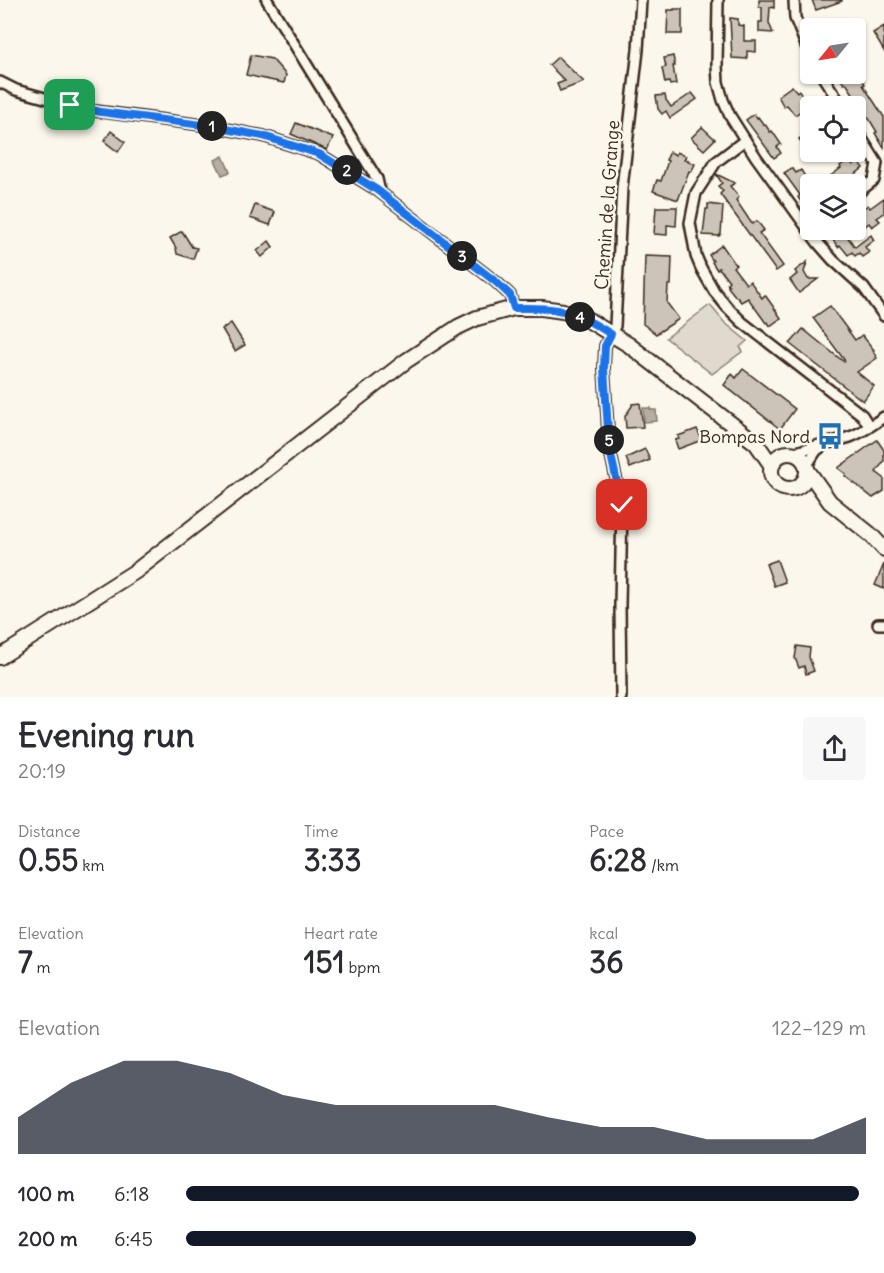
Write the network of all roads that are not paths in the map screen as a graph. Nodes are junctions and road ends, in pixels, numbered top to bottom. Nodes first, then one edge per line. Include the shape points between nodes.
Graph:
1 (267, 0) edge
2 (641, 0) edge
3 (718, 0) edge
4 (794, 0) edge
5 (800, 30) edge
6 (0, 82) edge
7 (745, 140) junction
8 (866, 146) edge
9 (866, 186) edge
10 (377, 190) junction
11 (800, 216) edge
12 (816, 240) edge
13 (514, 308) junction
14 (884, 316) edge
15 (611, 334) junction
16 (884, 417) edge
17 (869, 426) junction
18 (756, 443) junction
19 (826, 444) junction
20 (790, 453) junction
21 (772, 466) junction
22 (807, 468) junction
23 (798, 487) junction
24 (830, 502) junction
25 (877, 538) edge
26 (884, 549) edge
27 (0, 657) edge
28 (621, 697) edge

1 - 10 street via 377,179
2 - 15 street, Chemin de la Grange via 622,188 615,326
3 - 7 street via 718,82 723,100
4 - 5 street
6 - 10 street via 88,110 263,136 319,154
7 - 11 street
7 - 17 street via 716,162 696,193 690,223 701,268 714,291 742,322 862,415
8 - 9 street via 877,163 874,180
10 - 13 street via 496,282 510,295
12 - 14 street via 864,288
13 - 15 main road via 563,311 585,318
13 - 27 main road via 458,327 406,361 136,571
15 - 18 main road
15 - 28 street, Chemin de la Grange via 605,346 604,368 609,446 622,505
16 - 17 street
17 - 19 street via 853,436
18 - 20 main road
18 - 21 main road
19 - 20 street
19 - 22 street via 816,451
20 - 21 main road via 776,458
20 - 22 main road via 800,456
21 - 23 main road via 776,483 786,489
22 - 23 main road
22 - 24 main road
23 - 24 main road
24 - 25 main road
25 - 26 main road

